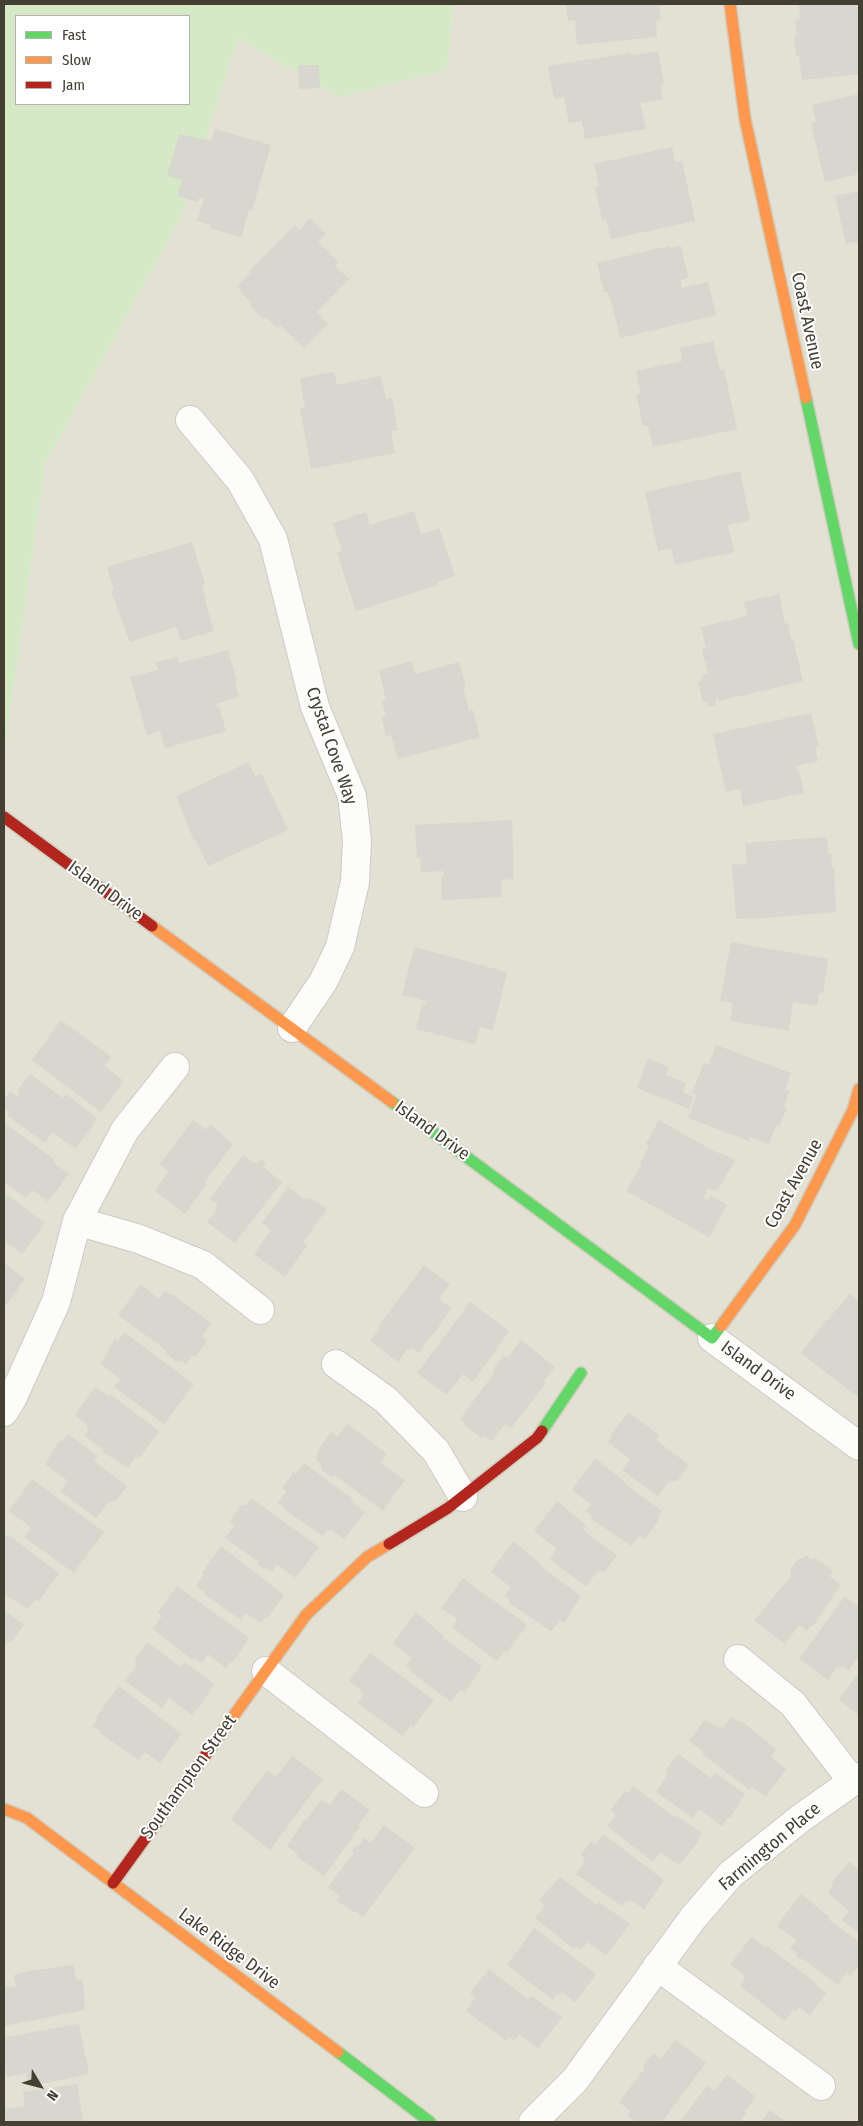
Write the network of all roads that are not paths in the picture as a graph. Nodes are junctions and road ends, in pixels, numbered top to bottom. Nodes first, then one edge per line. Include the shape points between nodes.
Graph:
1 (730, 4) edge
2 (190, 420) dead end
3 (859, 644) edge
4 (4, 817) edge
5 (292, 1028) junction
6 (175, 1067) dead end
7 (859, 1089) edge
8 (77, 1221) junction
9 (260, 1310) dead end
10 (712, 1338) junction
11 (336, 1364) dead end
12 (581, 1372) dead end
13 (4, 1412) edge
14 (859, 1446) edge
15 (463, 1497) junction
16 (738, 1658) dead end
17 (266, 1671) junction
18 (856, 1780) edge
19 (424, 1793) dead end
20 (4, 1809) edge
21 (113, 1883) junction
22 (657, 1966) junction
23 (821, 2086) dead end
24 (430, 2122) edge
25 (533, 2122) edge

1 - 3 street, Coast Avenue via 745,119
2 - 5 street, Crystal Cove Way via 240,480 273,539 315,707 352,796 357,840 355,882 340,947 323,982
4 - 5 street, Island Drive
5 - 10 street, Island Drive
6 - 8 street via 125,1130
7 - 10 street, Coast Avenue via 853,1110 795,1225
8 - 9 street via 139,1239 203,1266
8 - 13 street via 56,1302
10 - 14 street, Island Drive
11 - 15 street via 386,1400 436,1451
12 - 15 street, Southampton Street via 537,1438
15 - 17 street, Southampton Street via 367,1557 306,1615
16 - 18 street, Farmington Place via 793,1704
17 - 19 street
17 - 21 street, Southampton Street
18 - 22 street, Farmington Place via 801,1818 731,1874 692,1918
20 - 21 street, Lake Ridge Drive via 27,1818
21 - 24 street, Lake Ridge Drive
22 - 23 street
22 - 25 street, Farmington Place via 575,2080

